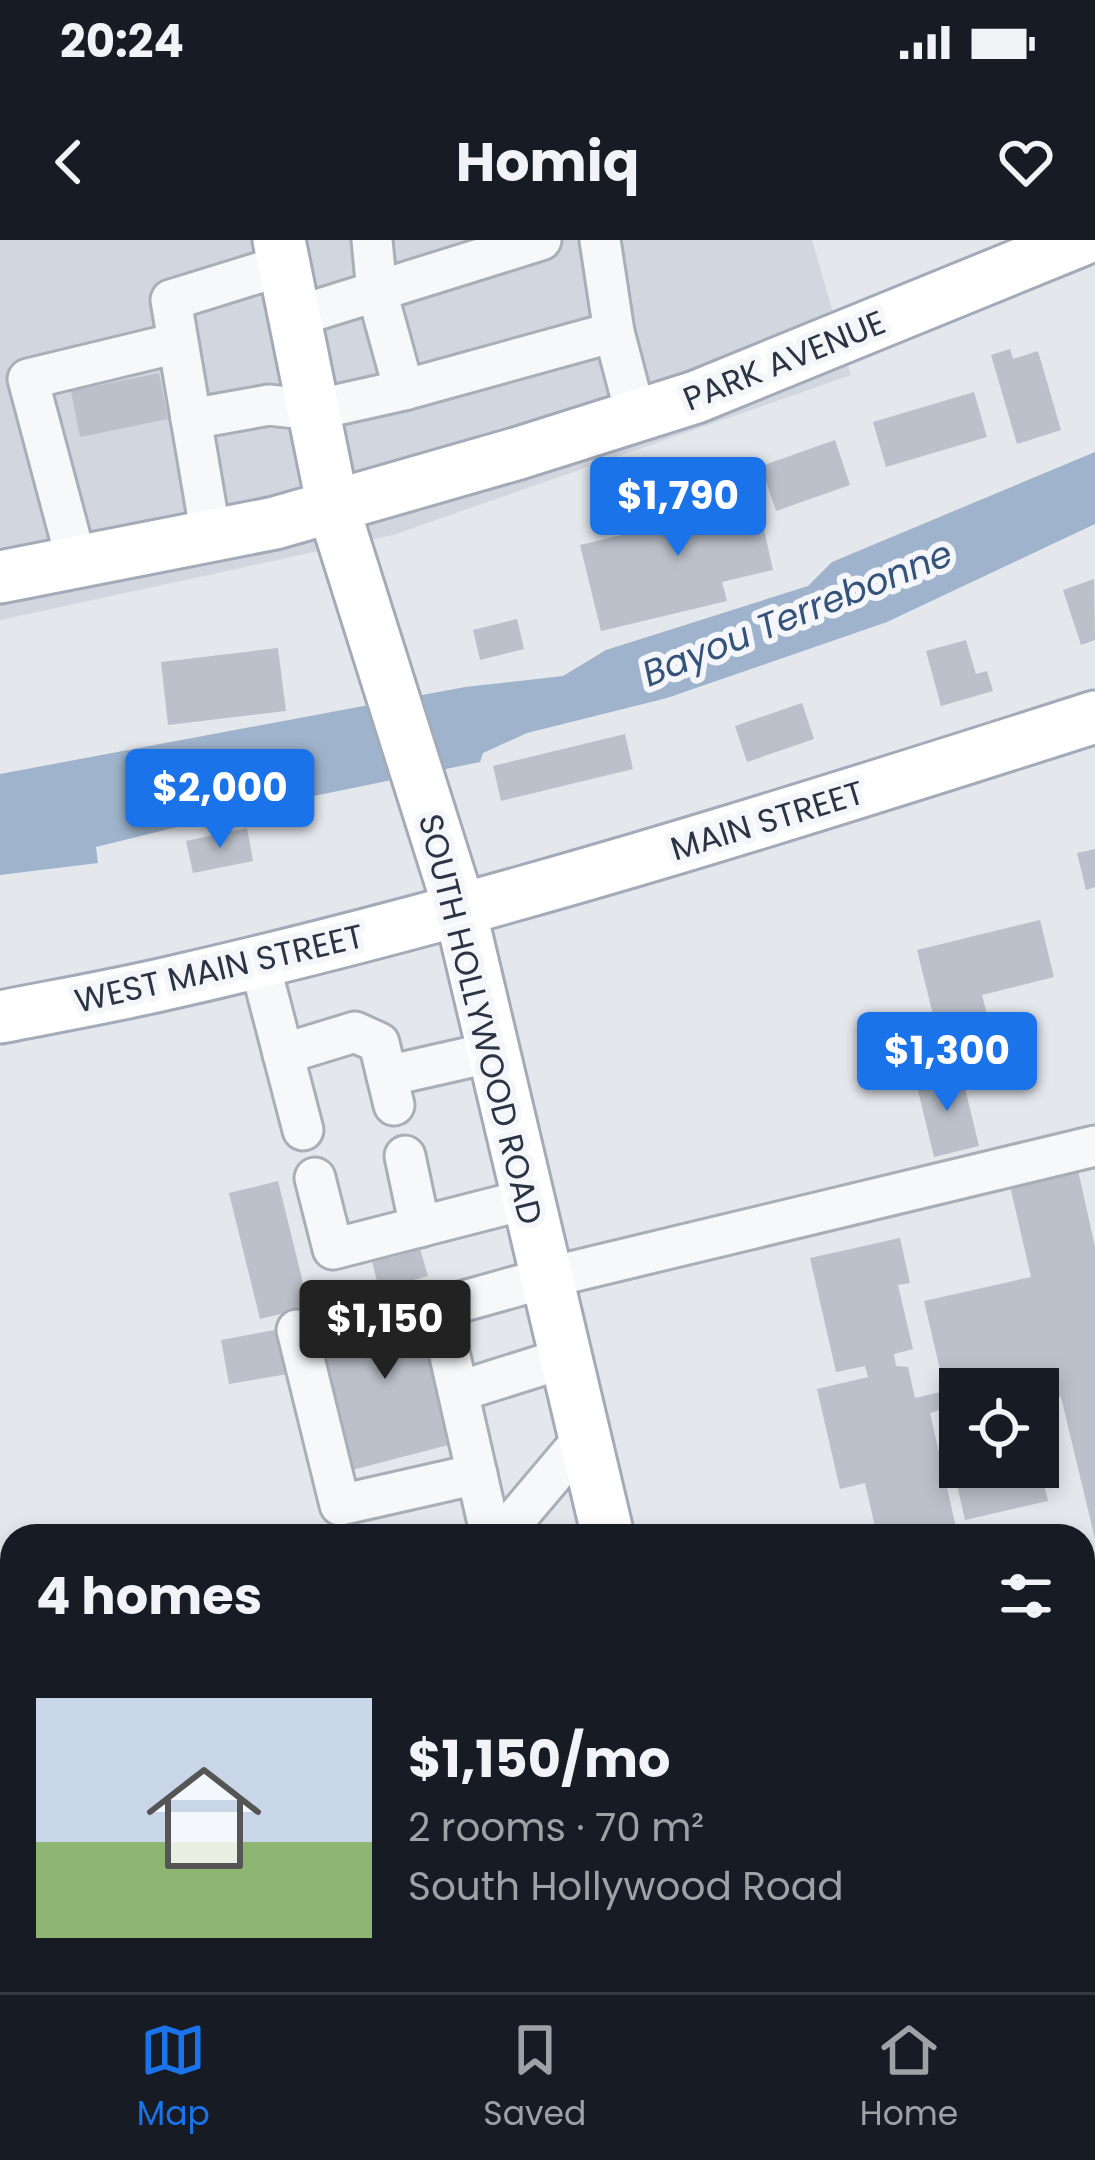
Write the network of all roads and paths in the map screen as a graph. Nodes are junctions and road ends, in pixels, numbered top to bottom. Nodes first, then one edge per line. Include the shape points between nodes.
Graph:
1 (372, 240) edge
2 (541, 240) edge
3 (600, 240) edge
4 (1081, 240) edge
5 (282, 253) edge
6 (377, 292) junction
7 (294, 317) junction
8 (614, 332) junction
9 (178, 343) junction
10 (404, 390) junction
11 (314, 410) junction
12 (636, 416) junction
13 (191, 419) junction
14 (333, 507) junction
15 (211, 536) junction
16 (77, 562) junction
17 (0, 577) edge
18 (1095, 717) edge
19 (449, 913) junction
20 (259, 961) junction
21 (0, 1017) edge
22 (493, 1052) junction
23 (284, 1054) junction
24 (303, 1130) dead end
25 (1095, 1146) edge
26 (405, 1156) dead end
27 (315, 1178) dead end
28 (528, 1199) junction
29 (420, 1227) junction
30 (546, 1278) junction
31 (297, 1330) dead end
32 (565, 1358) junction
33 (460, 1391) junction
34 (584, 1438) junction
35 (477, 1474) junction
36 (496, 1524) edge
37 (507, 1524) edge
38 (605, 1524) edge

1 - 6 lane
2 - 6 lane
3 - 8 lane
4 - 12 main road, PARK AVENUE
5 - 7 main road, SOUTH HOLLYWOOD ROAD
5 - 9 lane via 171,300
6 - 7 lane
6 - 10 lane
7 - 11 main road, SOUTH HOLLYWOOD ROAD
8 - 10 lane
8 - 12 lane
9 - 13 lane
9 - 16 lane via 28,379
10 - 11 lane
11 - 13 lane via 269,406
11 - 14 main road, SOUTH HOLLYWOOD ROAD
12 - 14 main road, PARK AVENUE
13 - 15 lane
14 - 15 main road, PARK AVENUE
14 - 19 main road, SOUTH HOLLYWOOD ROAD via 442,849
15 - 16 main road, PARK AVENUE
16 - 17 main road, PARK AVENUE
18 - 19 main road, MAIN STREET
19 - 20 main road, WEST MAIN STREET
19 - 22 main road, SOUTH HOLLYWOOD ROAD
20 - 21 main road, WEST MAIN STREET
20 - 23 lane
22 - 23 lane via 391,1090 380,1043 355,1033
22 - 28 main road, SOUTH HOLLYWOOD ROAD
23 - 24 lane
25 - 30 lane
26 - 29 lane
27 - 29 lane via 332,1249
28 - 29 lane
28 - 30 main road, SOUTH HOLLYWOOD ROAD
30 - 32 main road, SOUTH HOLLYWOOD ROAD
30 - 33 lane via 439,1308
31 - 35 lane via 340,1505
32 - 33 lane
32 - 34 main road, SOUTH HOLLYWOOD ROAD
33 - 35 lane
34 - 37 lane
34 - 38 main road, SOUTH HOLLYWOOD ROAD
35 - 36 lane

